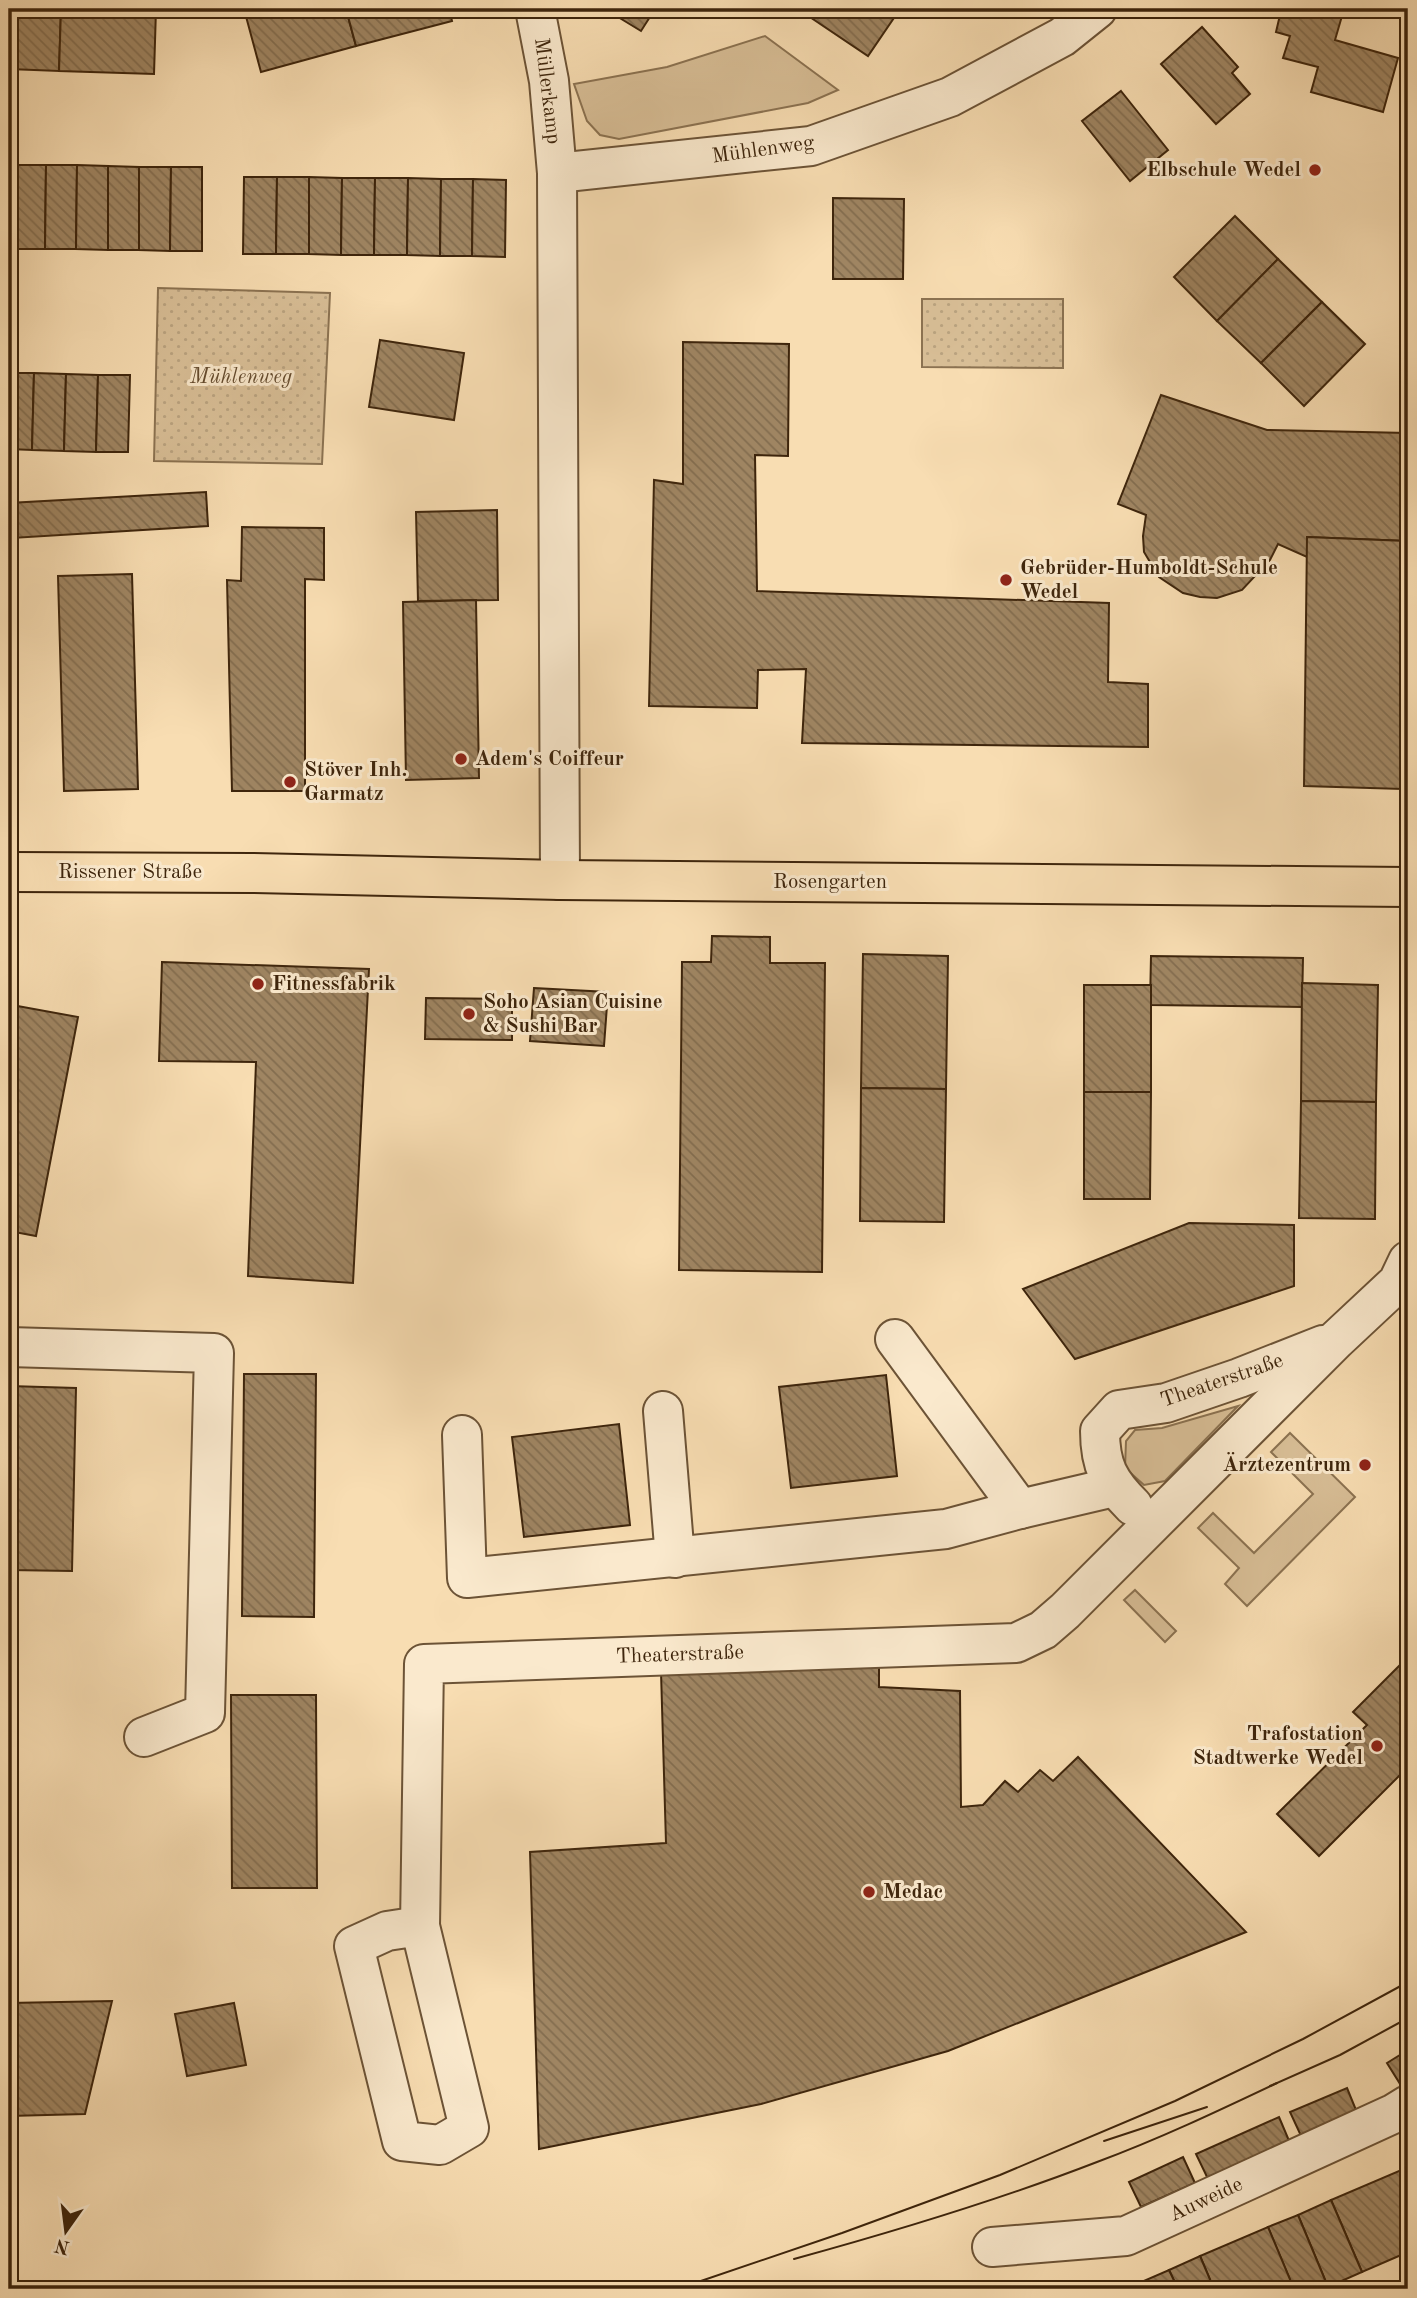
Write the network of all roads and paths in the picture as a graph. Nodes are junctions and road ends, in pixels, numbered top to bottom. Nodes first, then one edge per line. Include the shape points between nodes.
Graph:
1 (536, 9) edge
2 (1097, 9) edge
3 (557, 173) junction
4 (9, 872) edge
5 (251, 873) joint
6 (560, 880) junction
7 (1408, 887) edge
8 (1408, 1261) edge
9 (895, 1339) dead end
10 (1335, 1340) junction
11 (9, 1347) edge
12 (663, 1410) dead end
13 (462, 1435) dead end
14 (1114, 1487) junction
15 (1020, 1509) junction
16 (1152, 1524) junction
17 (675, 1558) junction
18 (144, 1737) dead end
19 (420, 1926) junction
20 (1408, 2105) edge
21 (992, 2247) dead end

1 - 3 street, Müllerkamp via 549,81
2 - 3 street, Mühlenweg via 1062,37 950,97 811,146
3 - 6 street
4 - 5 main road, Rissener Straße
5 - 6 main road, Rosengarten
6 - 7 main road, Rosengarten
8 - 10 street, Theaterstraße via 1398,1282
9 - 15 street
10 - 14 street, Theaterstraße via 1166,1403 1119,1410 1100,1431 1100,1453
10 - 16 street, Theaterstraße
11 - 18 street via 214,1353 205,1713
12 - 17 street
13 - 17 street via 467,1578
14 - 15 street
14 - 16 street, Theaterstraße
15 - 17 street via 947,1530
16 - 19 street, Theaterstraße via 1043,1630 1016,1643 424,1664
19 - 19 street, Theaterstraße via 387,1931 354,1946 402,2141 440,2145 469,2128
20 - 21 street, Auweide via 1126,2236

